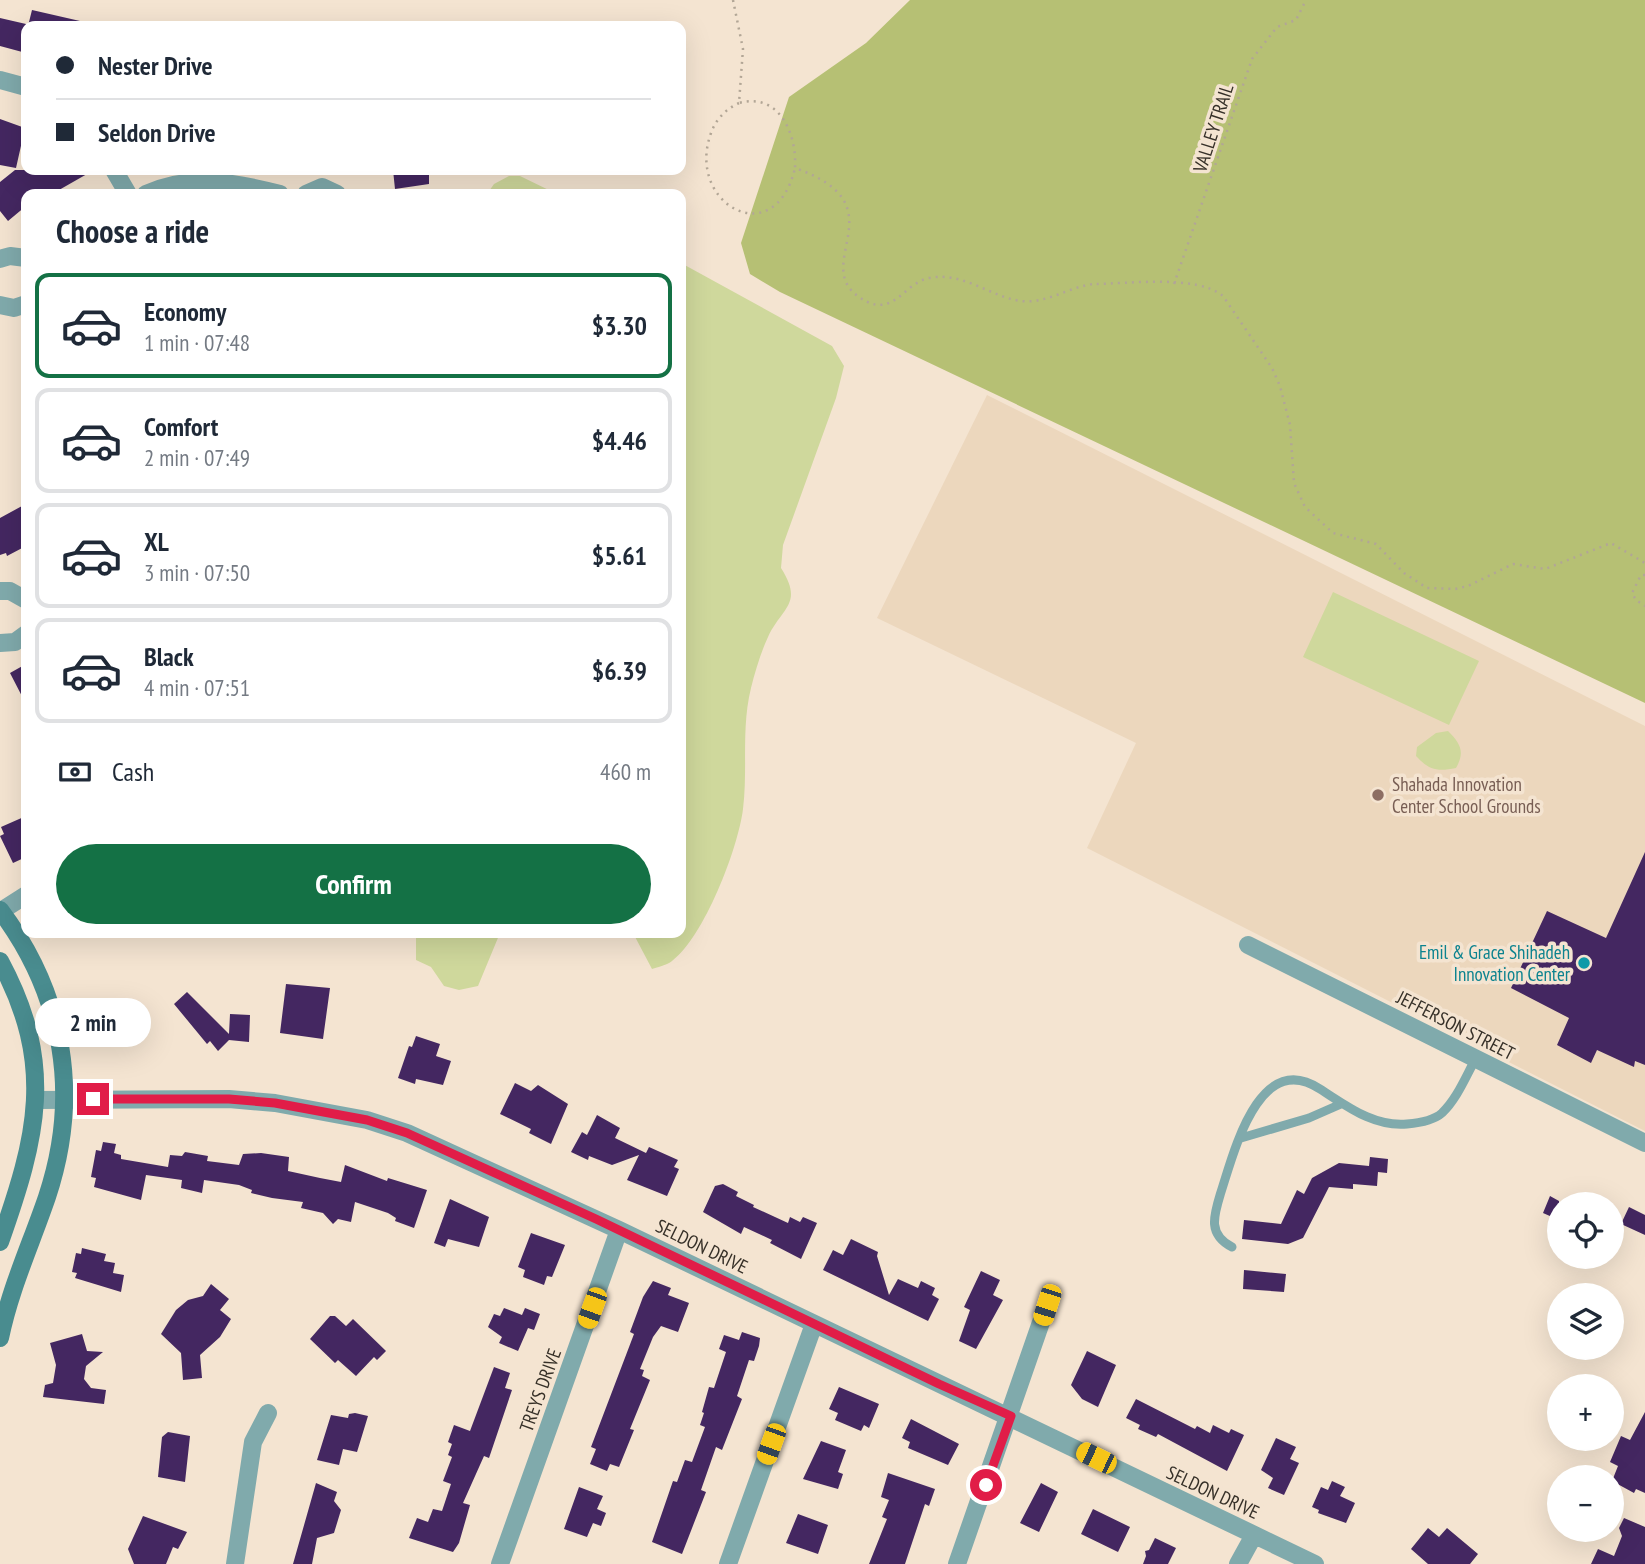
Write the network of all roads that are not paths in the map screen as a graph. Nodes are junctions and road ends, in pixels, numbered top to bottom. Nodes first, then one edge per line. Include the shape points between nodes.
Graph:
1 (0, 80) edge
2 (21, 86) edge
3 (167, 189) edge
4 (260, 189) edge
5 (21, 257) edge
6 (0, 259) edge
7 (0, 305) edge
8 (21, 306) edge
9 (0, 591) edge
10 (21, 597) edge
11 (21, 638) edge
12 (0, 643) edge
13 (21, 898) edge
14 (1, 910) edge
15 (1248, 945) dead end
16 (0, 961) edge
17 (1476, 1058) junction
18 (66, 1099) junction
19 (37, 1100) junction
20 (1341, 1104) junction
21 (1241, 1138) junction
22 (1645, 1143) edge
23 (619, 1230) junction
24 (0, 1242) edge
25 (1231, 1247) dead end
26 (5, 1293) edge
27 (1047, 1305) dead end
28 (814, 1324) junction
29 (0, 1338) edge
30 (268, 1413) dead end
31 (1011, 1416) junction
32 (1254, 1535) junction
33 (235, 1564) edge
34 (499, 1564) edge
35 (728, 1564) edge
36 (957, 1564) edge
37 (1238, 1564) edge
38 (1315, 1564) edge

1 - 2 street
3 - 4 street via 200,181 228,181
5 - 6 street
7 - 8 street
9 - 10 street
11 - 12 street
13 - 14 street
14 - 18 main road via 34,961 51,1001 63,1055
15 - 17 street, JEFFERSON STREET
16 - 19 main road via 32,1046
17 - 20 lane via 1449,1104 1432,1119 1392,1125
17 - 22 street, JEFFERSON STREET
18 - 19 street, SELDON DRIVE
18 - 23 street, SELDON DRIVE via 229,1099 367,1120 457,1153
18 - 26 main road via 52,1182
19 - 24 main road via 27,1163
20 - 21 lane
20 - 21 lane via 1305,1081 1280,1082 1254,1106
21 - 25 lane via 1213,1227 1220,1241
23 - 28 street, SELDON DRIVE
23 - 34 street, TREYS DRIVE
26 - 29 main road
27 - 31 street
28 - 31 street, SELDON DRIVE
28 - 35 street
30 - 33 street via 254,1442
31 - 32 street, SELDON DRIVE
31 - 36 street
32 - 37 street
32 - 38 street, SELDON DRIVE

